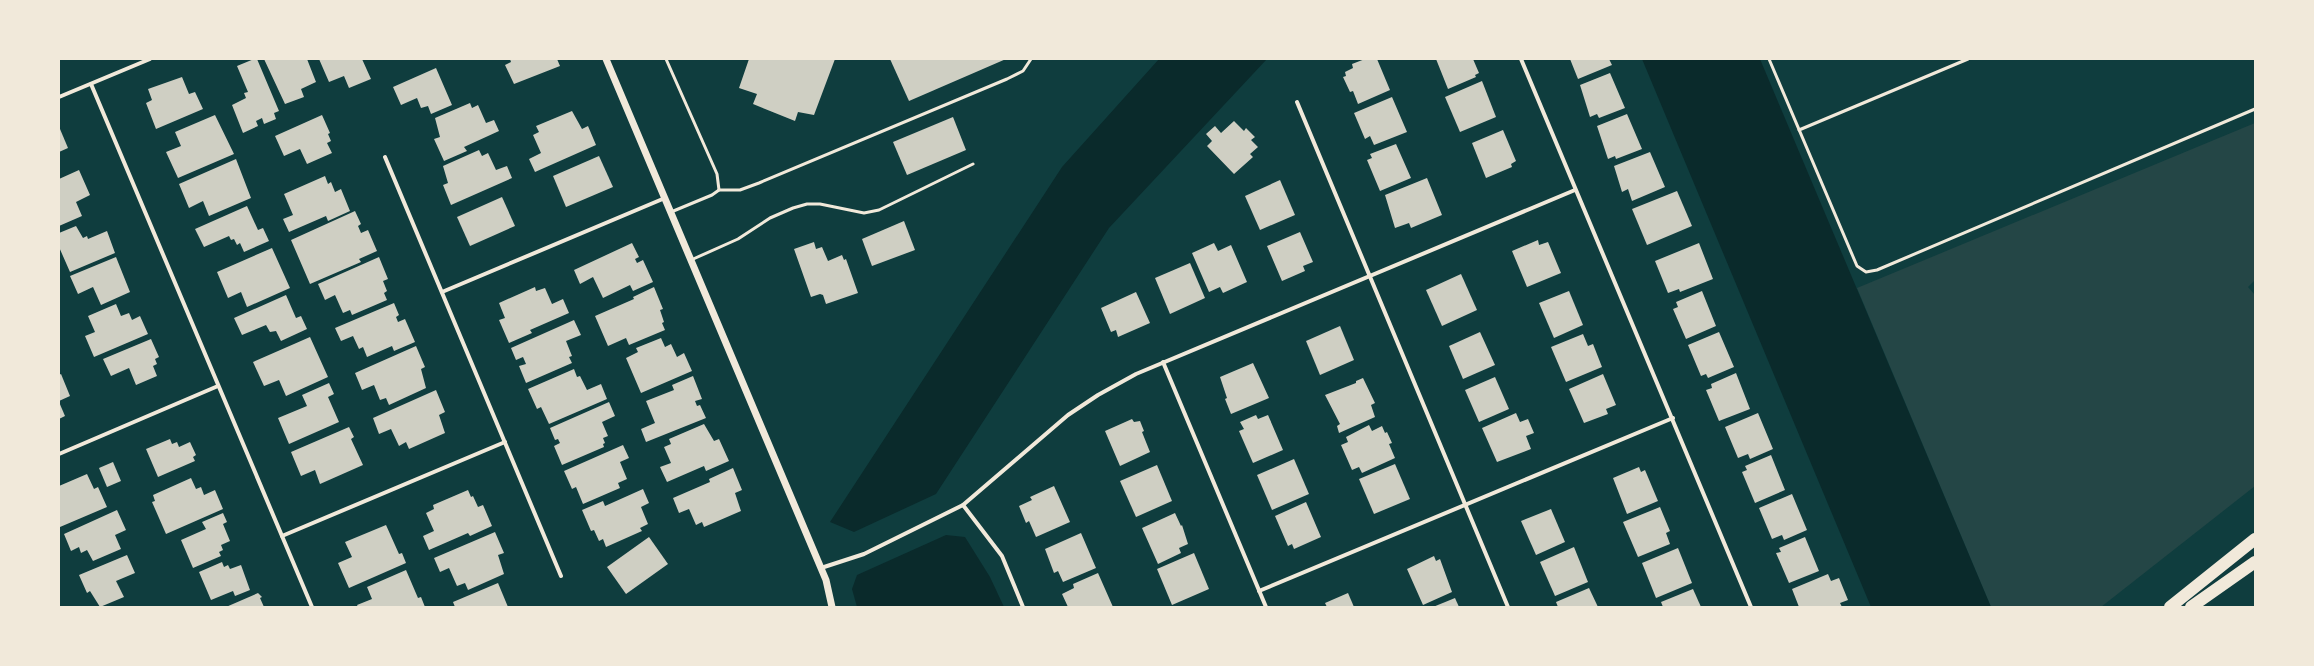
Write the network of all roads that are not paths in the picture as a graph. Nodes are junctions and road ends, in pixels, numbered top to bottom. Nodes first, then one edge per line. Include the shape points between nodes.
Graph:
1 (150, 59) edge
2 (606, 59) edge
3 (666, 59) edge
4 (1031, 59) edge
5 (1521, 59) edge
6 (1769, 59) edge
7 (1968, 59) edge
8 (91, 84) junction
9 (59, 97) edge
10 (1297, 102) dead end
11 (2255, 109) edge
12 (1799, 130) junction
13 (385, 157) dead end
14 (972, 164) dead end
15 (719, 190) junction
16 (1576, 190) junction
17 (665, 198) junction
18 (671, 212) junction
19 (691, 260) junction
20 (1370, 277) junction
21 (442, 292) junction
22 (1163, 362) junction
23 (218, 386) junction
24 (1673, 418) junction
25 (505, 442) junction
26 (59, 454) edge
27 (1465, 504) junction
28 (963, 505) junction
29 (282, 536) junction
30 (2255, 539) edge
31 (2255, 562) edge
32 (821, 568) junction
33 (561, 576) dead end
34 (1259, 591) junction
35 (312, 607) edge
36 (832, 607) edge
37 (1023, 607) edge
38 (1266, 607) edge
39 (1508, 607) edge
40 (1751, 607) edge
41 (2170, 607) edge
42 (2191, 607) edge

1 - 8 street
2 - 17 street
3 - 15 lane via 717,174
4 - 15 lane via 1022,71 1012,76 759,183 740,190
5 - 16 street
6 - 12 lane
7 - 12 lane
8 - 9 street
8 - 23 street
10 - 20 street
11 - 12 lane via 1877,270 1866,272 1857,266
13 - 21 street
14 - 19 lane via 879,210 864,213 820,204 793,208 770,218 738,239
15 - 18 lane
16 - 20 street
16 - 24 street
17 - 18 street
17 - 21 street
18 - 19 street
19 - 32 street
20 - 22 street
20 - 27 street
21 - 25 street
22 - 28 street via 1098,395 1068,415
22 - 34 street
23 - 26 street
23 - 29 street
24 - 27 street
24 - 40 street
25 - 29 street
25 - 33 street
27 - 34 street
27 - 39 street
28 - 32 street via 864,554
28 - 37 street via 1002,556
29 - 35 street
30 - 41 highway
31 - 42 highway
32 - 36 street
34 - 38 street

